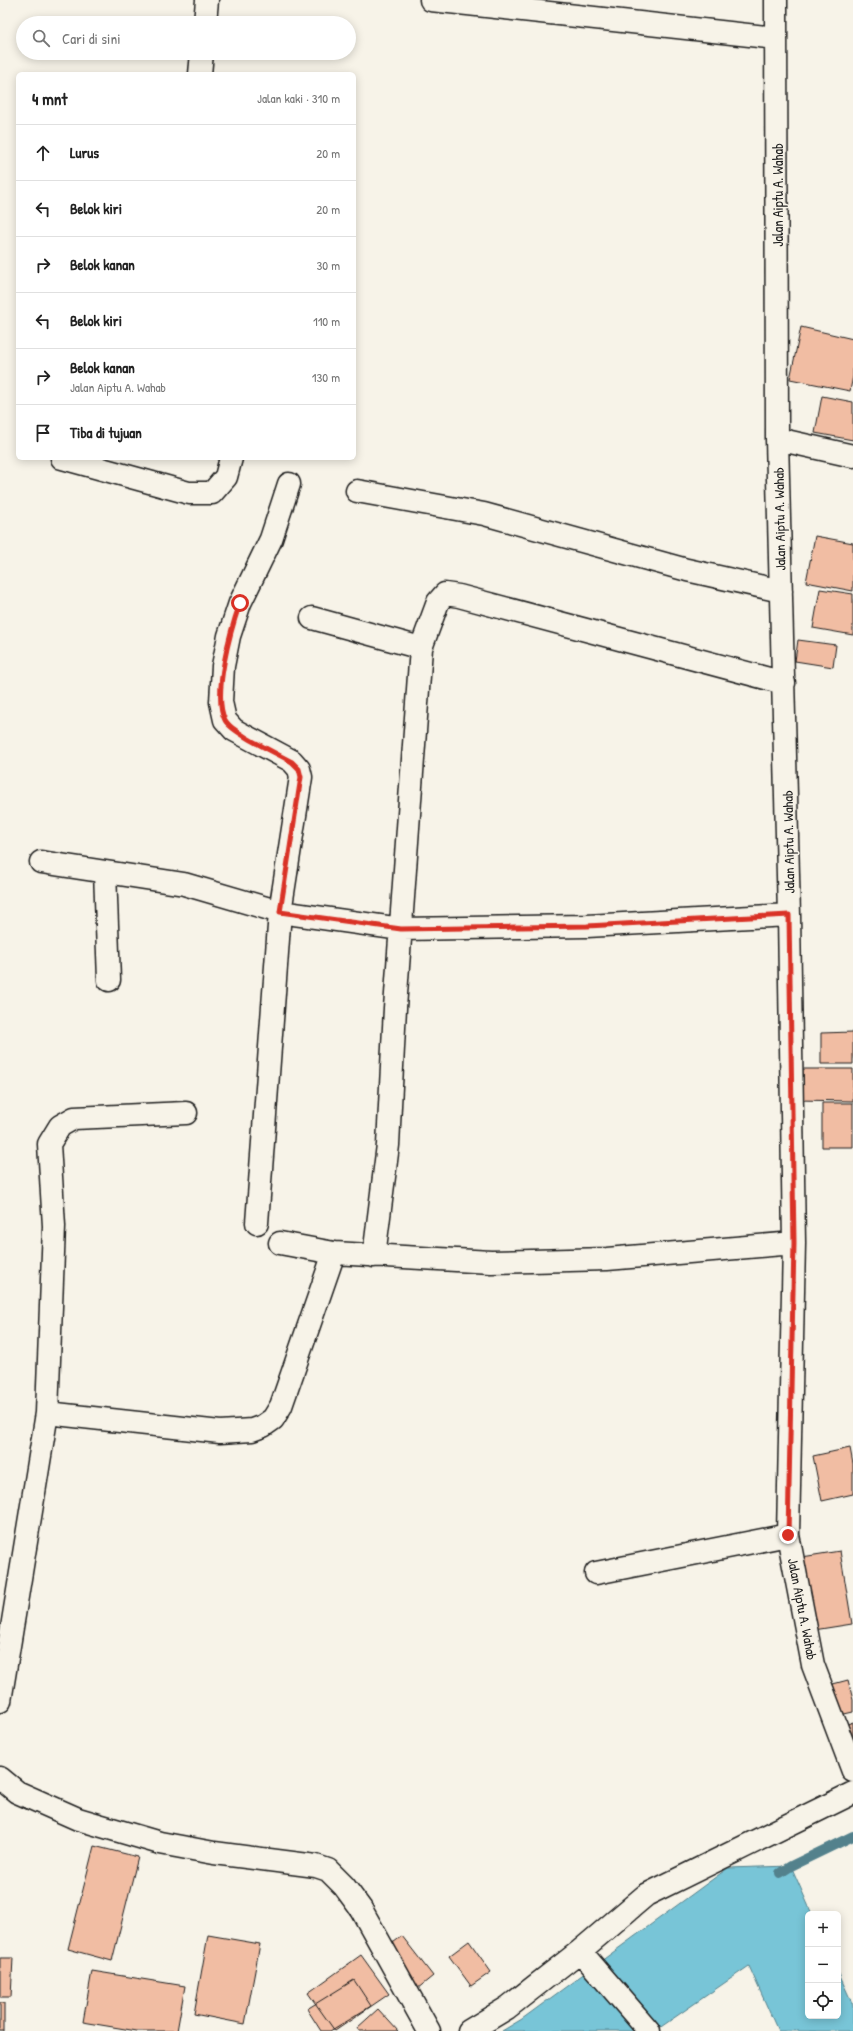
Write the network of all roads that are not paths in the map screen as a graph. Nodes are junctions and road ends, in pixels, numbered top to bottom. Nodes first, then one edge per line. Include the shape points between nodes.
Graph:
1 (207, 0) edge
2 (431, 0) edge
3 (776, 0) edge
4 (206, 16) edge
5 (776, 38) junction
6 (201, 60) edge
7 (200, 72) edge
8 (778, 439) junction
9 (853, 456) edge
10 (69, 460) edge
11 (230, 460) edge
12 (289, 484) dead end
13 (357, 491) dead end
14 (781, 591) junction
15 (312, 618) dead end
16 (422, 648) junction
17 (784, 683) junction
18 (40, 862) dead end
19 (105, 872) junction
20 (280, 912) junction
21 (789, 915) junction
22 (401, 929) junction
23 (109, 980) dead end
24 (186, 1113) dead end
25 (257, 1223) dead end
26 (280, 1243) dead end
27 (794, 1243) junction
28 (334, 1254) junction
29 (374, 1256) junction
30 (47, 1413) junction
31 (788, 1535) junction
32 (596, 1573) dead end
33 (0, 1701) edge
34 (853, 1771) edge
35 (0, 1778) edge
36 (853, 1794) edge
37 (586, 1957) junction
38 (429, 2031) edge
39 (469, 2031) edge
40 (649, 2031) edge

1 - 4 street
2 - 5 street
3 - 5 street, Jalan Aiptu A. Wahab
5 - 8 street, Jalan Aiptu A. Wahab
6 - 7 street
8 - 9 street
8 - 14 street, Jalan Aiptu A. Wahab
10 - 11 street via 189,493 212,494 226,477
12 - 20 street via 271,539 240,603 229,636 223,666 221,702 225,720 234,730 292,762 299,769 301,777
13 - 14 street via 484,514 688,570
14 - 17 street, Jalan Aiptu A. Wahab
15 - 16 street
16 - 17 street via 438,602 445,594
16 - 22 street
17 - 21 street, Jalan Aiptu A. Wahab
18 - 19 street
19 - 20 street via 184,884
19 - 23 street
20 - 22 street
20 - 25 street
21 - 22 street via 587,926
21 - 27 street, Jalan Aiptu A. Wahab
22 - 29 street via 388,1145
24 - 30 street via 74,1118 60,1126 49,1144 54,1226
26 - 28 street
27 - 29 street via 607,1259 491,1262
27 - 31 street, Jalan Aiptu A. Wahab
28 - 29 street
28 - 30 street via 282,1406 273,1419 263,1426 252,1430 220,1432
30 - 33 street
31 - 32 street
31 - 34 street, Jalan Aiptu A. Wahab via 813,1665
35 - 38 street via 18,1792 78,1819 160,1843 328,1870 361,1909
36 - 37 street via 646,1895
37 - 39 street
37 - 40 street

